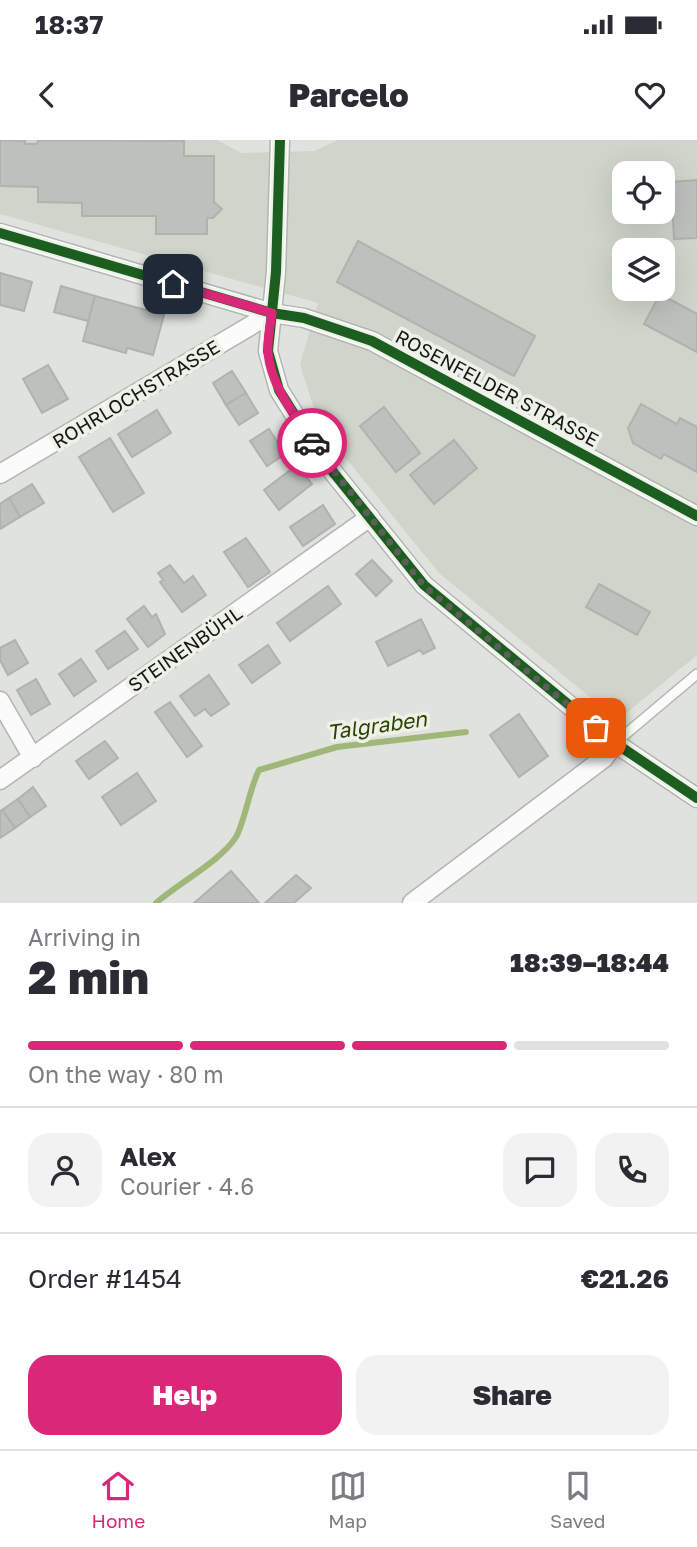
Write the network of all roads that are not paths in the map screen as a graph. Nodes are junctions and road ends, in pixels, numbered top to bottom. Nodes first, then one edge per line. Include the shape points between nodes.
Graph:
1 (280, 140) edge
2 (0, 233) edge
3 (272, 313) junction
4 (0, 474) edge
5 (697, 516) edge
6 (370, 517) junction
7 (697, 674) edge
8 (0, 701) edge
9 (615, 743) junction
10 (33, 758) junction
11 (0, 780) edge
12 (697, 798) edge
13 (412, 903) edge

1 - 3 street
2 - 3 street, ROSENFELDER STRASSE
3 - 4 street, ROHRLOCHSTRASSE
3 - 5 street, ROSENFELDER STRASSE via 304,318 372,341
3 - 6 street via 268,351 279,390 321,457
6 - 9 street via 424,586
6 - 10 street, STEINENBÜHL
7 - 9 lane
8 - 10 street
9 - 12 street
9 - 13 street via 604,758
10 - 11 street, STEINENBÜHL

